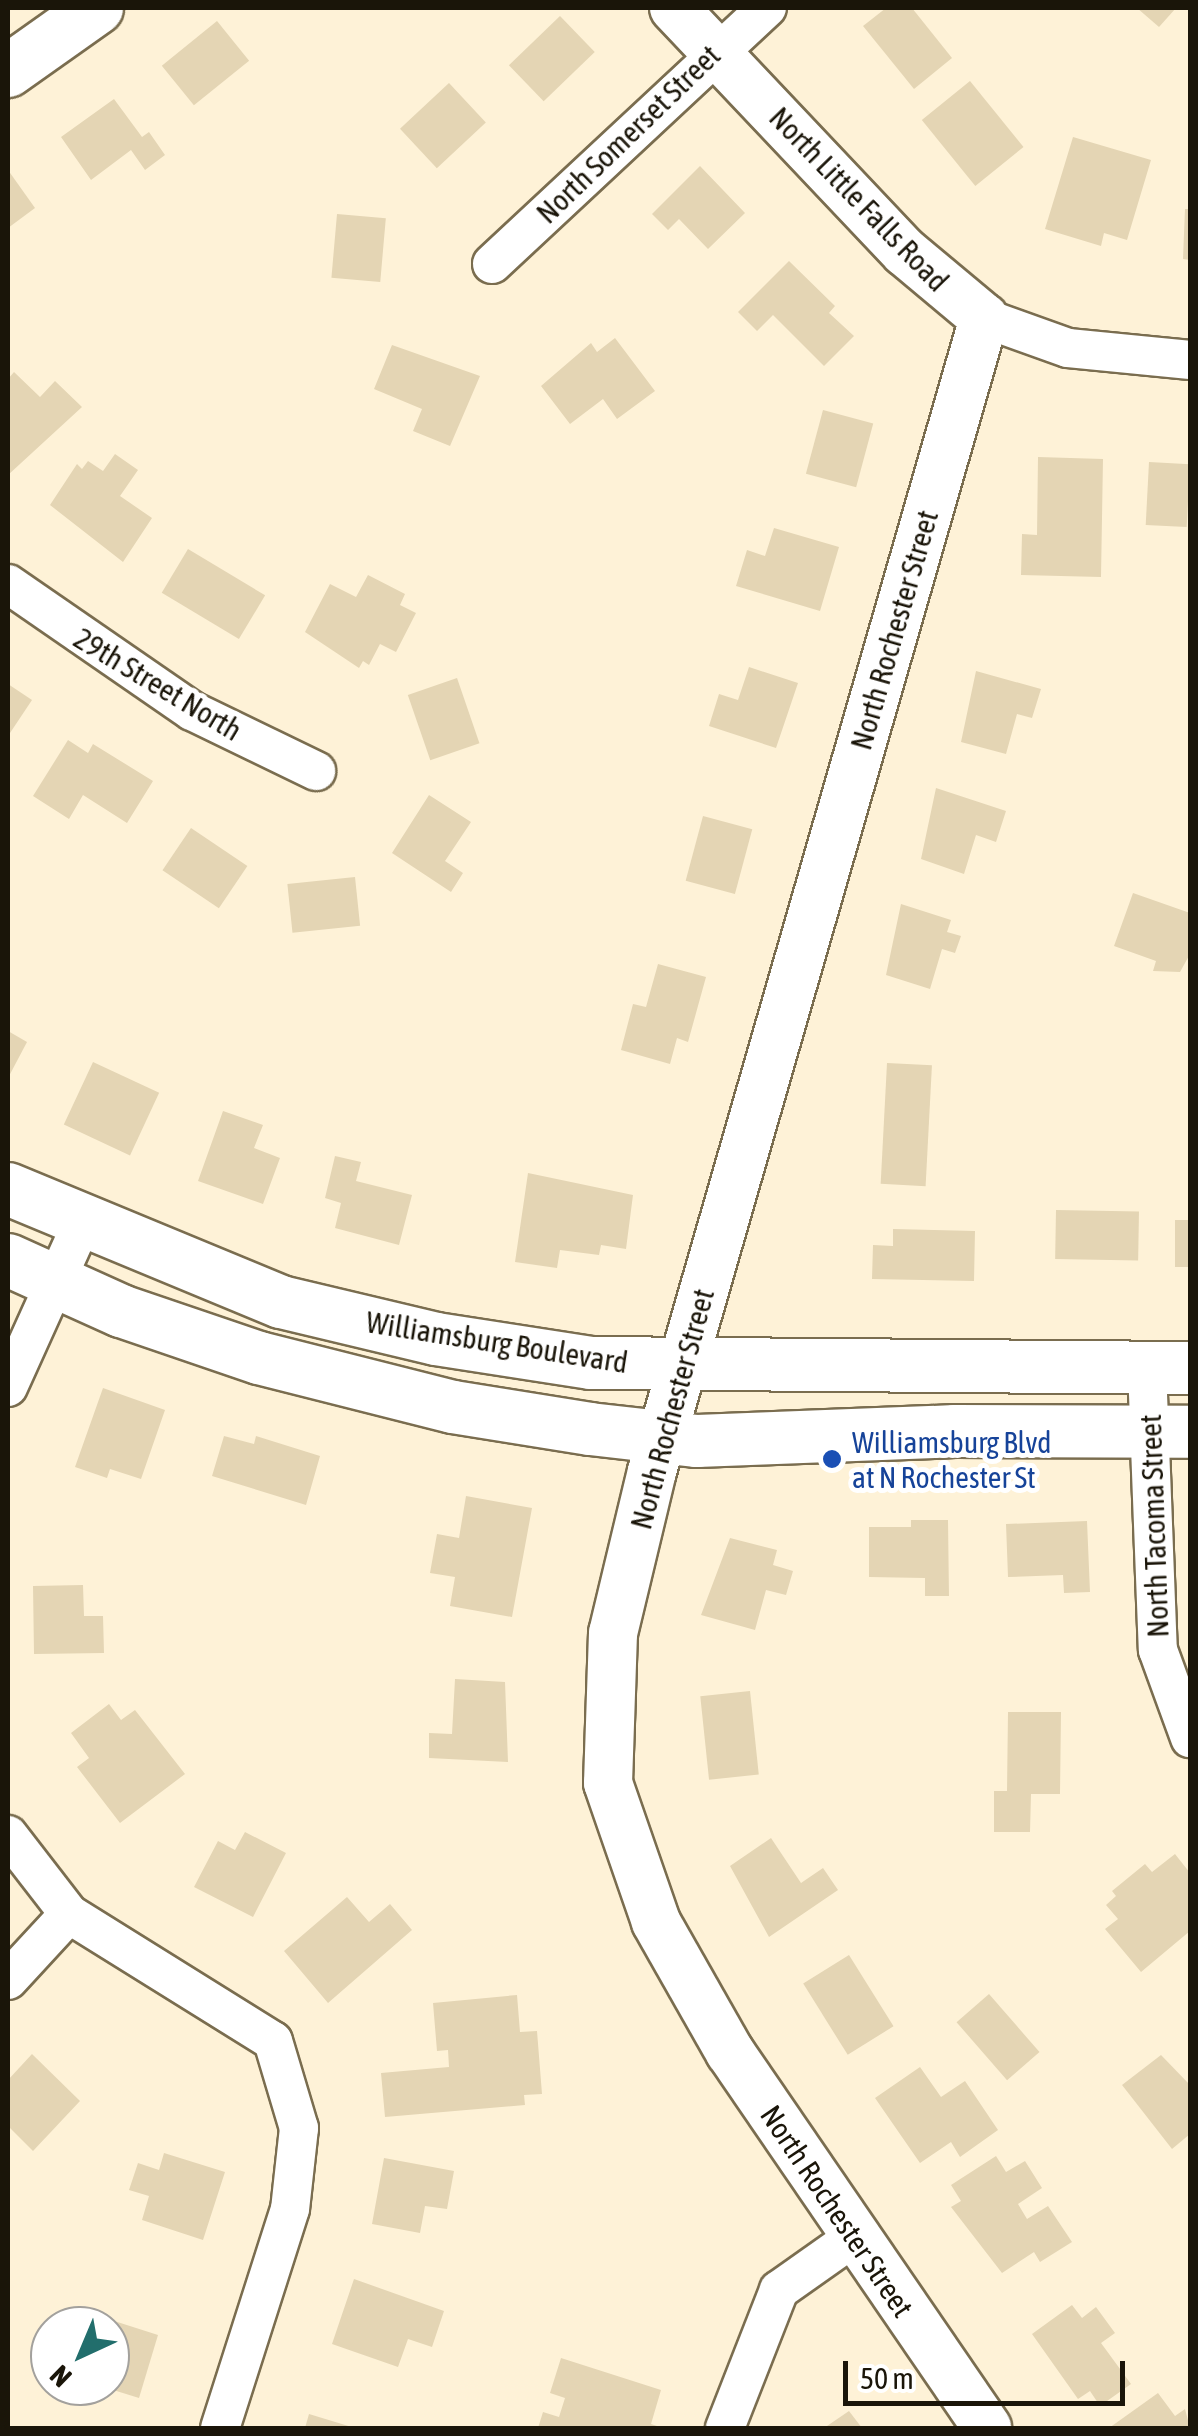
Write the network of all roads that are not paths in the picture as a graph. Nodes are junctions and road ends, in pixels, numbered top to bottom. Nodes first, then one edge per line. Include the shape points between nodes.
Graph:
1 (97, 8) edge
2 (674, 8) edge
3 (767, 8) edge
4 (714, 50) junction
5 (8, 71) edge
6 (492, 264) dead end
7 (984, 318) junction
8 (1190, 360) edge
9 (8, 584) edge
10 (316, 771) dead end
11 (8, 1189) edge
12 (82, 1223) junction
13 (8, 1260) edge
14 (56, 1282) junction
15 (682, 1366) junction
16 (1169, 1368) edge
17 (8, 1388) edge
18 (1170, 1432) edge
19 (662, 1437) junction
20 (1190, 1738) edge
21 (8, 1835) edge
22 (69, 1914) junction
23 (8, 1980) edge
24 (854, 2237) junction
25 (220, 2428) edge
26 (725, 2428) edge
27 (987, 2428) edge

1 - 5 main road
2 - 4 street, North Little Falls Road
3 - 4 street, North Somerset Street
4 - 6 street, North Somerset Street
4 - 7 street, North Little Falls Road via 905,252
7 - 8 street, North Little Falls Road via 1068,348
7 - 15 street, North Rochester Street
9 - 10 street, 29th Street North via 192,711
11 - 12 main road, Williamsburg Boulevard
12 - 14 street
12 - 15 main road, Williamsburg Boulevard via 300,1307 436,1339 571,1360
13 - 14 main road, Williamsburg Boulevard
14 - 17 street
14 - 19 main road, Williamsburg Boulevard via 259,1358 453,1407
15 - 16 main road, Williamsburg Boulevard
15 - 19 street, North Rochester Street
16 - 18 street, North Tacoma Street
18 - 19 main road, Williamsburg Boulevard
18 - 20 street, North Tacoma Street via 1158,1650
19 - 24 street, North Rochester Street via 613,1633 608,1783 656,1922 730,2052
21 - 22 street
22 - 23 street
22 - 25 street via 273,2041 294,2110 299,2128 290,2209
24 - 26 street via 779,2290
24 - 27 street, North Rochester Street

